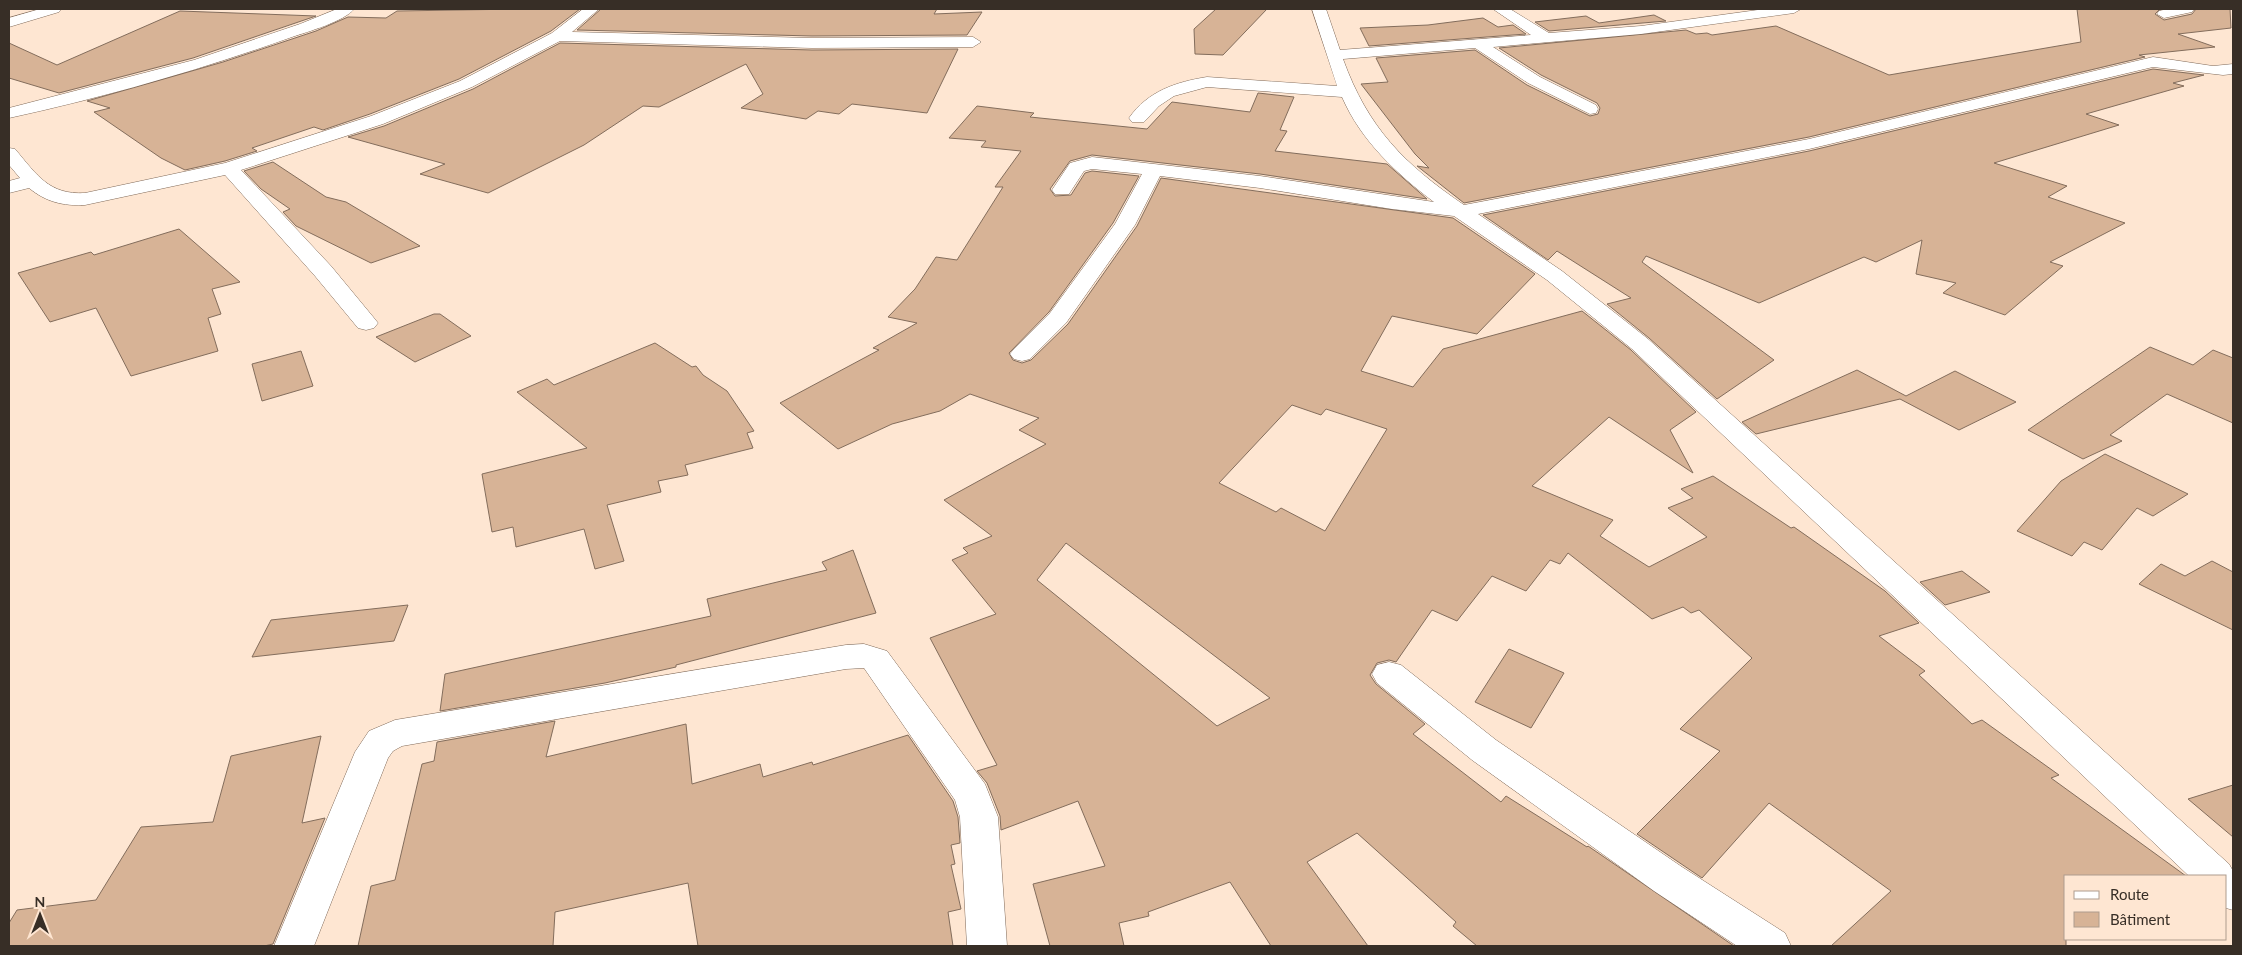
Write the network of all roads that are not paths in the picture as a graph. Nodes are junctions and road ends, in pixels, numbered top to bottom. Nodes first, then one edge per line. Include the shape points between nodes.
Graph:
1 (54, 9) edge
2 (347, 9) edge
3 (592, 9) edge
4 (1319, 9) edge
5 (1500, 9) edge
6 (1794, 9) edge
7 (2187, 9) edge
8 (2164, 14) dead end
9 (9, 23) edge
10 (557, 36) junction
11 (1547, 38) junction
12 (973, 42) dead end
13 (1480, 45) junction
14 (1336, 55) junction
15 (2233, 69) edge
16 (1347, 92) junction
17 (1590, 109) dead end
18 (9, 113) edge
19 (1138, 118) dead end
20 (9, 153) edge
21 (230, 168) junction
22 (1154, 170) junction
23 (32, 181) junction
24 (9, 187) edge
25 (1062, 190) dead end
26 (1463, 211) junction
27 (366, 323) dead end
28 (1022, 354) dead end
29 (1390, 674) dead end
30 (2214, 875) edge
31 (294, 946) edge
32 (987, 946) edge
33 (1771, 946) edge

1 - 9 street
2 - 18 street via 326,20 241,50 145,79
3 - 10 street
4 - 14 street
5 - 11 street
6 - 11 street via 1641,30
7 - 8 street
10 - 12 street via 812,43
10 - 21 street via 466,84 377,120
11 - 13 street
13 - 14 street
13 - 17 street via 1534,80
14 - 16 street
15 - 26 street via 2214,72 2153,62 1809,144
16 - 19 street via 1207,82 1190,84 1152,101
16 - 26 street via 1368,128 1399,164 1429,190
20 - 23 street
21 - 23 street via 85,199 51,197
21 - 27 street
22 - 25 street via 1098,163 1083,165 1077,168
22 - 26 street
22 - 28 street via 1125,225 1058,318
23 - 24 street
26 - 30 street via 1544,267 1640,344
29 - 33 street via 1484,750 1668,879
31 - 32 street via 373,752 381,741 394,734 864,656 875,659 972,795 979,817

